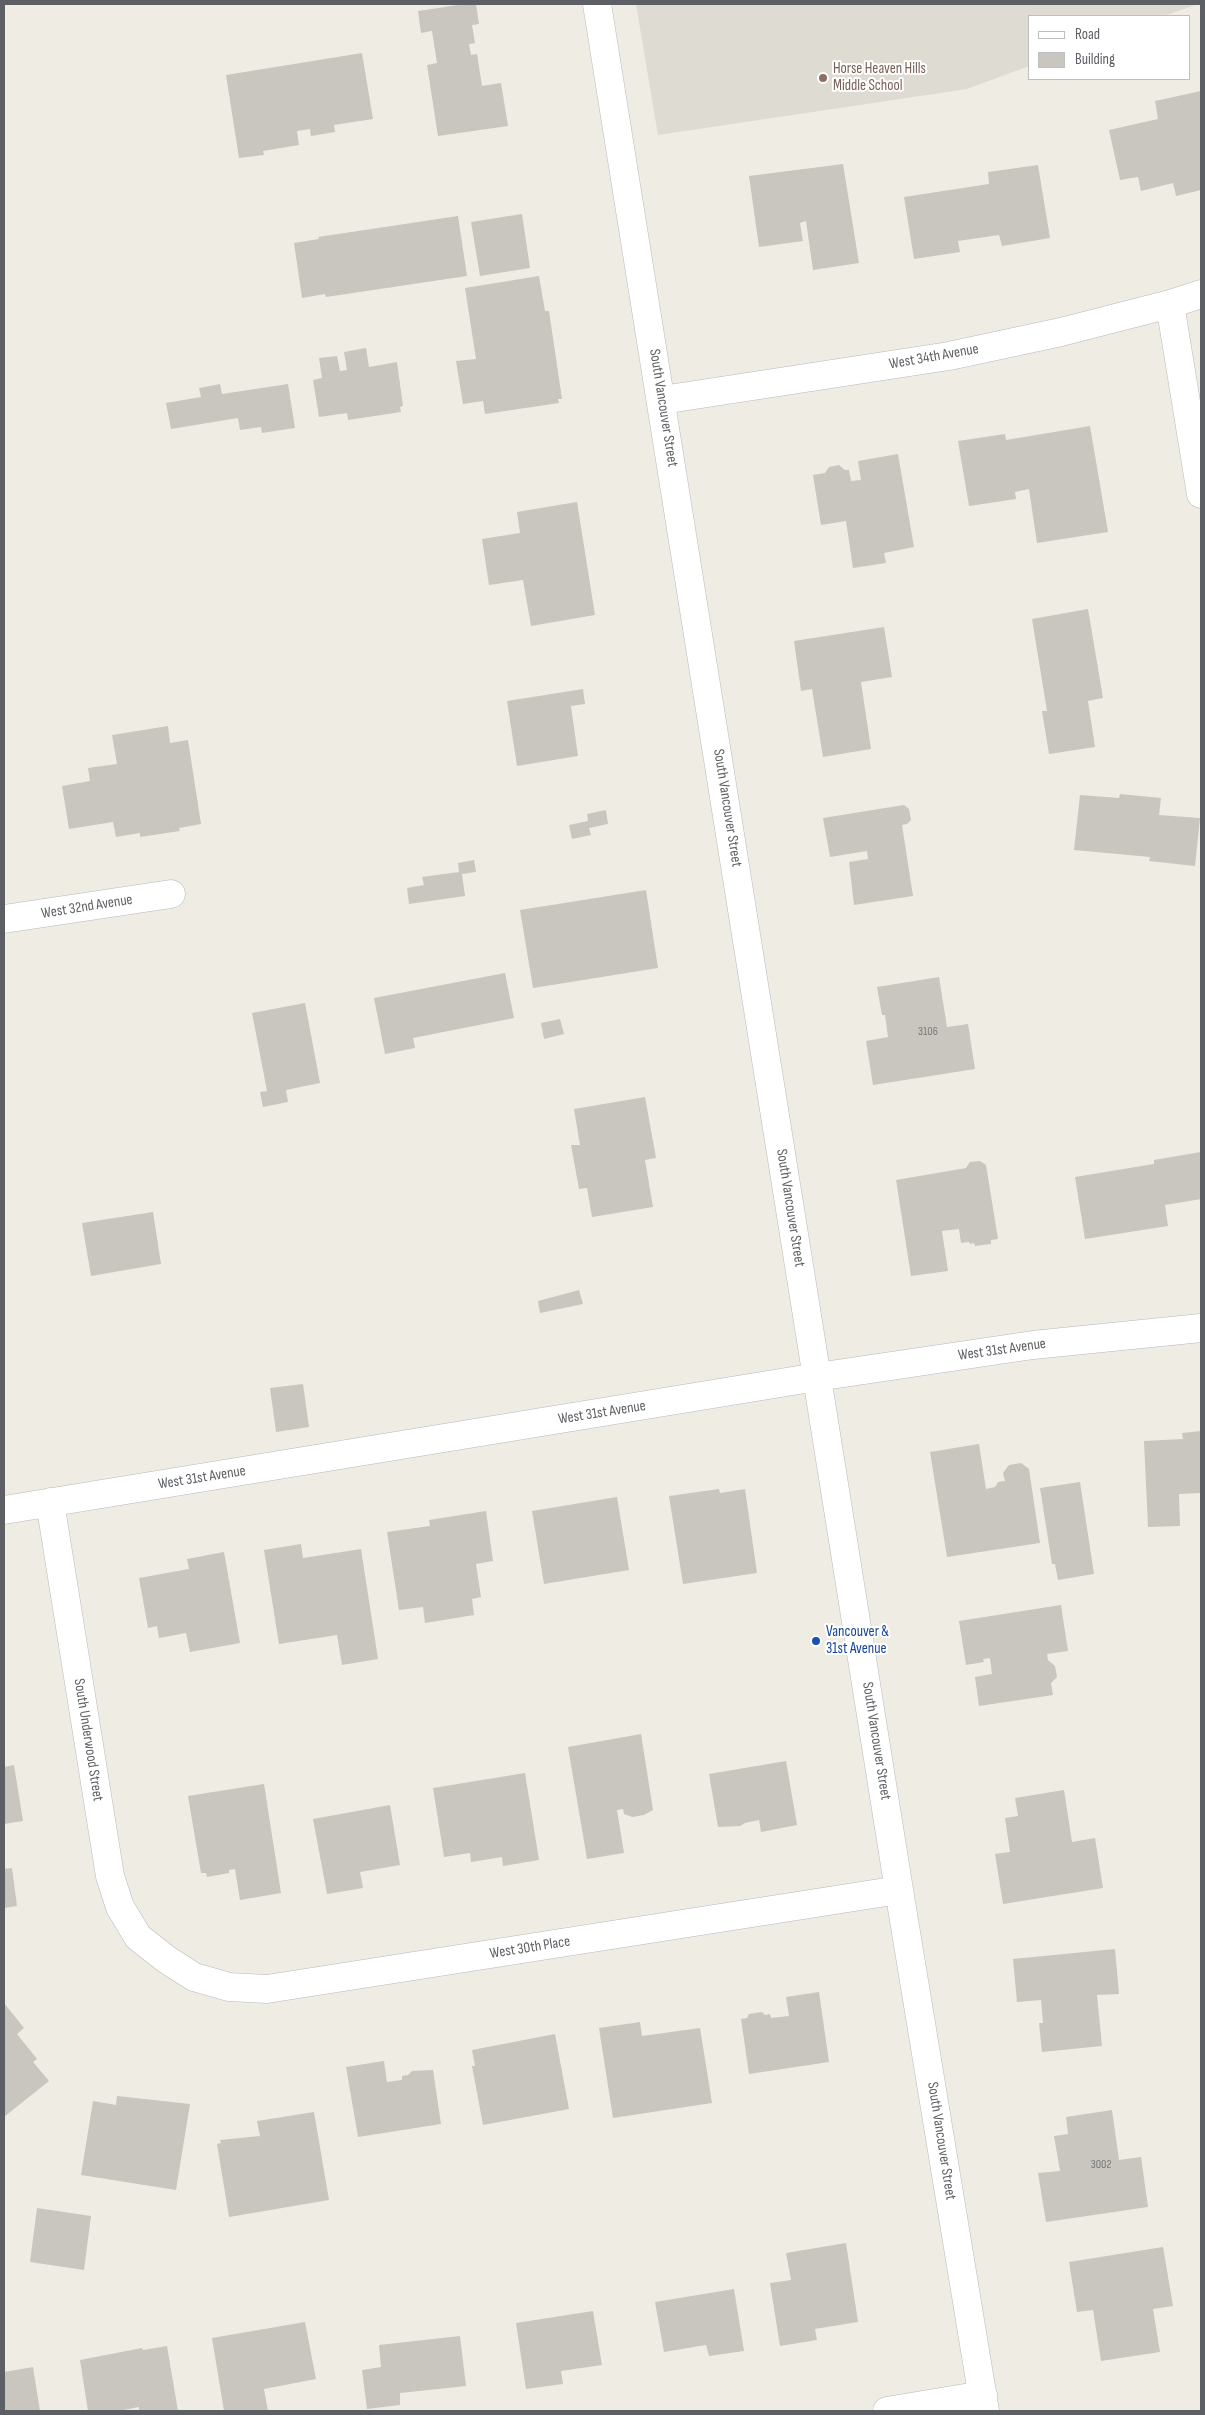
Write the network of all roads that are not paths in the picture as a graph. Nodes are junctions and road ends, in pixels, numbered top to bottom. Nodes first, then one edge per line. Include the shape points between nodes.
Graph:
1 (597, 4) edge
2 (1201, 294) edge
3 (1170, 304) junction
4 (662, 400) junction
5 (1201, 494) edge
6 (171, 894) dead end
7 (4, 920) edge
8 (1201, 1328) edge
9 (817, 1378) junction
10 (50, 1502) junction
11 (4, 1510) edge
12 (899, 1890) junction
13 (166, 1960) joint
14 (984, 2403) edge
15 (887, 2411) edge

1 - 4 street, South Vancouver Street
2 - 3 street, West 34th Avenue
3 - 4 street, West 34th Avenue via 949,356
3 - 5 street
4 - 9 street, South Vancouver Street
6 - 7 street, West 32nd Avenue
8 - 9 street, West 31st Avenue via 1033,1345
9 - 10 street, West 31st Avenue
9 - 12 street, South Vancouver Street
10 - 11 street, West 31st Avenue
10 - 13 street, South Underwood Street via 110,1876 120,1907 138,1937
12 - 13 street, West 30th Place via 267,1989 229,1986 194,1977
12 - 14 street, South Vancouver Street
14 - 15 street

